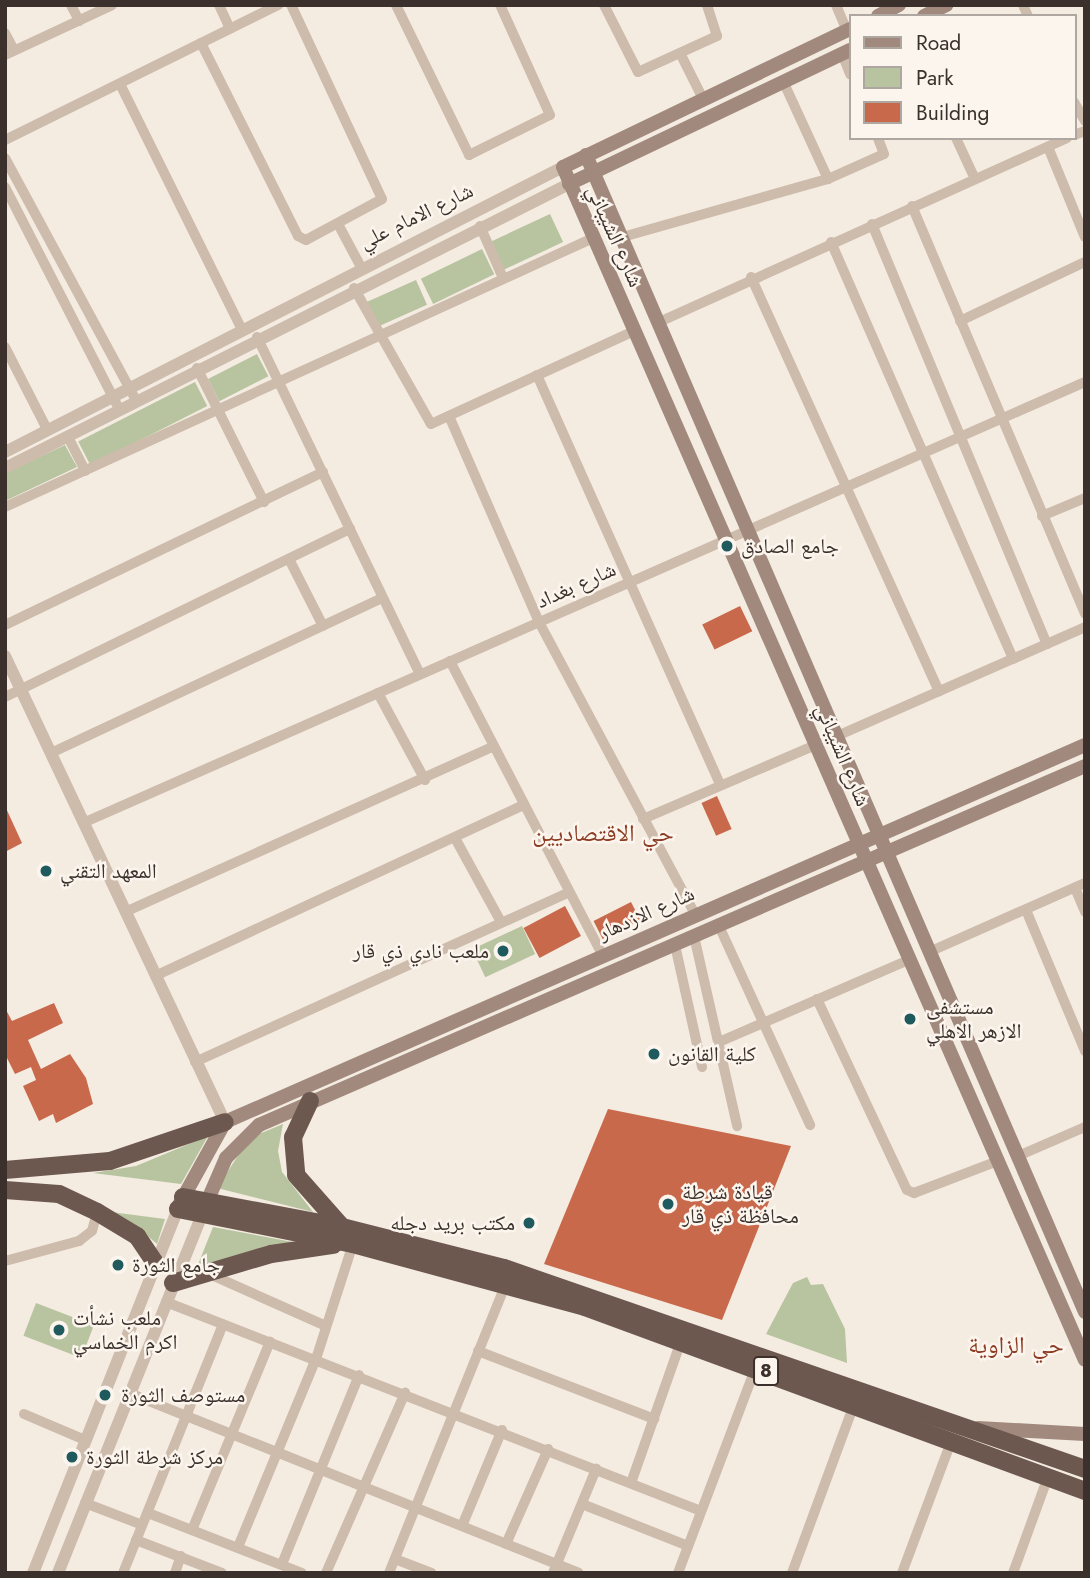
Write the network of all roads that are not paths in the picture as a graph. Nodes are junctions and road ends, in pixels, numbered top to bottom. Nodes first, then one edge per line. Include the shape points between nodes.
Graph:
1 (71, 5) edge
2 (112, 5) edge
3 (219, 5) edge
4 (278, 5) edge
5 (291, 5) edge
6 (396, 5) edge
7 (500, 5) edge
8 (604, 5) edge
9 (706, 5) edge
10 (836, 5) edge
11 (900, 5) edge
12 (947, 5) edge
13 (882, 14) edge
14 (928, 14) edge
15 (79, 21) junction
16 (848, 28) edge
17 (230, 29) junction
18 (848, 30) edge
19 (5, 33) edge
20 (201, 43) junction
21 (10, 52) edge
22 (846, 52) edge
23 (680, 53) junction
24 (783, 81) junction
25 (120, 84) junction
26 (703, 99) junction
27 (1076, 105) edge
28 (1085, 121) edge
29 (5, 140) edge
30 (879, 140) edge
31 (957, 140) edge
32 (1063, 140) edge
33 (1048, 147) junction
34 (586, 155) junction
35 (5, 158) edge
36 (563, 167) junction
37 (595, 175) junction
38 (828, 179) junction
39 (975, 179) junction
40 (569, 184) junction
41 (5, 187) edge
42 (912, 206) junction
43 (338, 224) junction
44 (872, 224) junction
45 (480, 226) junction
46 (1085, 237) edge
47 (593, 238) junction
48 (619, 238) junction
49 (831, 242) junction
50 (1085, 262) edge
51 (360, 267) junction
52 (751, 277) junction
53 (503, 278) junction
54 (354, 288) junction
55 (960, 321) junction
56 (657, 323) junction
57 (241, 328) junction
58 (634, 331) junction
59 (380, 334) junction
60 (257, 337) junction
61 (5, 347) edge
62 (9, 363) edge
63 (197, 368) junction
64 (537, 375) junction
65 (279, 378) junction
66 (1085, 382) edge
67 (130, 386) junction
68 (113, 396) junction
69 (136, 400) junction
70 (218, 407) junction
71 (119, 410) junction
72 (449, 416) junction
73 (1000, 419) junction
74 (48, 431) junction
75 (963, 435) junction
76 (68, 438) junction
77 (5, 452) edge
78 (923, 453) junction
79 (5, 468) edge
80 (85, 471) junction
81 (323, 472) junction
82 (846, 486) junction
83 (1085, 498) edge
84 (264, 502) junction
85 (5, 507) edge
86 (1042, 516) junction
87 (350, 529) junction
88 (747, 530) junction
89 (726, 538) junction
90 (289, 559) junction
91 (631, 582) junction
92 (382, 598) junction
93 (1085, 614) edge
94 (539, 622) junction
95 (5, 625) edge
96 (323, 626) junction
97 (1085, 627) edge
98 (1047, 643) junction
99 (5, 656) edge
100 (1013, 659) junction
101 (450, 661) junction
102 (420, 674) junction
103 (21, 690) junction
104 (939, 691) junction
105 (378, 693) junction
106 (5, 697) edge
107 (836, 736) junction
108 (816, 745) junction
109 (1085, 745) edge
110 (493, 747) junction
111 (51, 753) junction
112 (1085, 766) edge
113 (425, 780) junction
114 (720, 784) junction
115 (524, 805) junction
116 (643, 819) junction
117 (83, 823) junction
118 (878, 835) junction
119 (455, 838) junction
120 (859, 844) junction
121 (886, 854) junction
122 (867, 862) junction
123 (1080, 886) edge
124 (568, 893) junction
125 (1026, 910) junction
126 (125, 912) junction
127 (1085, 912) edge
128 (695, 914) junction
129 (501, 922) junction
130 (719, 926) junction
131 (694, 936) junction
132 (675, 945) junction
133 (929, 952) junction
134 (603, 956) junction
135 (911, 959) junction
136 (155, 976) junction
137 (507, 997) junction
138 (817, 999) junction
139 (514, 1013) junction
140 (760, 1025) junction
141 (719, 1042) junction
142 (1085, 1051) edge
143 (195, 1062) junction
144 (702, 1067) dead end
145 (310, 1101) junction
146 (225, 1122) junction
147 (810, 1125) dead end
148 (737, 1126) dead end
149 (1085, 1127) edge
150 (1018, 1156) junction
151 (998, 1161) junction
152 (5, 1170) edge
153 (5, 1189) edge
154 (181, 1203) junction
155 (205, 1206) junction
156 (97, 1212) junction
157 (342, 1227) junction
158 (1051, 1232) junction
159 (1033, 1240) junction
160 (353, 1244) junction
161 (5, 1261) edge
162 (155, 1263) junction
163 (204, 1272) junction
164 (173, 1283) junction
165 (506, 1283) junction
166 (166, 1302) junction
167 (1085, 1312) edge
168 (223, 1324) junction
169 (326, 1326) junction
170 (680, 1334) junction
171 (270, 1342) junction
172 (478, 1351) junction
173 (316, 1359) junction
174 (1085, 1360) edge
175 (756, 1367) junction
176 (359, 1375) junction
177 (128, 1393) junction
178 (405, 1393) junction
179 (855, 1402) junction
180 (454, 1411) junction
181 (24, 1414) dead end
182 (186, 1416) junction
183 (654, 1419) junction
184 (971, 1428) junction
185 (502, 1430) junction
186 (1085, 1434) edge
187 (232, 1435) junction
188 (952, 1438) junction
189 (85, 1440) junction
190 (1014, 1446) junction
191 (548, 1449) junction
192 (276, 1452) junction
193 (1085, 1455) edge
194 (596, 1469) junction
195 (1085, 1469) edge
196 (321, 1470) junction
197 (1049, 1474) junction
198 (631, 1483) junction
199 (66, 1487) junction
200 (366, 1488) junction
201 (1078, 1488) edge
202 (86, 1499) junction
203 (1085, 1501) edge
204 (582, 1504) junction
205 (416, 1508) junction
206 (701, 1511) junction
207 (148, 1513) junction
208 (140, 1524) junction
209 (462, 1526) junction
210 (192, 1530) junction
211 (136, 1539) junction
212 (506, 1544) junction
213 (688, 1546) junction
214 (238, 1547) junction
215 (181, 1556) junction
216 (395, 1559) junction
217 (282, 1564) junction
218 (555, 1568) edge
219 (33, 1573) edge
220 (58, 1573) edge
221 (123, 1573) edge
222 (175, 1573) edge
223 (222, 1573) edge
224 (302, 1573) edge
225 (326, 1573) edge
226 (389, 1573) edge
227 (431, 1573) edge
228 (578, 1573) edge
229 (678, 1573) edge
230 (792, 1573) edge
231 (902, 1573) edge
232 (1013, 1573) edge

1 - 15 street
2 - 15 street
3 - 17 street
4 - 17 street
5 - 43 street via 381,192 380,204
6 - 7 street via 469,155 550,115
8 - 23 street via 638,72
9 - 23 street via 719,33
10 - 16 street
11 - 13 main road
12 - 14 main road
15 - 21 street
17 - 20 street
18 - 26 main road, شارع الامام علي
19 - 21 street
20 - 25 street
20 - 43 street via 298,236 306,240
22 - 24 main road, شارع الامام علي
23 - 26 street
24 - 37 main road, شارع الامام علي
24 - 38 street
25 - 29 street
25 - 57 street
26 - 34 main road, شارع الامام علي
27 - 28 street
30 - 38 street via 884,154
31 - 39 street
32 - 33 street
33 - 39 street
33 - 46 street
34 - 36 main road, شارع الامام علي
34 - 37 main road, شارع الشيباني
35 - 67 street
36 - 40 main road, شارع الشيباني
36 - 51 street, شارع الامام علي
37 - 40 main road, شارع الامام علي
37 - 48 main road, شارع الشيباني
38 - 48 street
39 - 42 street
40 - 45 street, شارع الامام علي
40 - 47 main road, شارع الشيباني
41 - 68 street
42 - 44 street
42 - 55 street
43 - 51 street
44 - 49 street
44 - 75 street
45 - 53 street
45 - 54 street, شارع الامام علي
47 - 53 street
47 - 58 main road, شارع الشيباني
48 - 56 main road, شارع الشيباني
49 - 52 street
49 - 78 street
50 - 55 street
51 - 57 street, شارع الامام علي
52 - 56 street
52 - 82 street
53 - 59 street
54 - 59 street
54 - 60 street, شارع الامام علي
55 - 73 street
56 - 88 main road, شارع الشيباني
57 - 67 street, شارع الامام علي
58 - 64 street
58 - 89 main road, شارع الشيباني
59 - 65 street
59 - 72 street via 431,424
60 - 63 street, شارع الامام علي
60 - 65 street
61 - 62 street
62 - 74 street
63 - 69 street, شارع الامام علي
63 - 70 street
64 - 72 street
64 - 91 street
65 - 70 street
65 - 81 street
66 - 73 street, شارع بغداد
67 - 68 street, شارع الامام علي
67 - 69 street
68 - 71 street
68 - 74 street, شارع الامام علي
69 - 71 street, شارع الامام علي
70 - 80 street
70 - 84 street
71 - 76 street, شارع الامام علي
72 - 94 street
73 - 75 street, شارع بغداد
73 - 86 street
74 - 77 street, شارع الامام علي
75 - 78 street, شارع بغداد
75 - 98 street
76 - 79 street, شارع الامام علي
76 - 80 street
78 - 82 street, شارع بغداد
78 - 100 street
80 - 85 street
81 - 84 street
81 - 87 street
82 - 88 street, شارع بغداد
82 - 104 street
83 - 86 street
84 - 95 street
86 - 93 street
87 - 90 street
87 - 92 street
88 - 89 street, شارع بغداد
88 - 107 main road, شارع الشيباني
89 - 91 street, شارع بغداد
89 - 108 main road, شارع الشيباني
90 - 96 street
90 - 103 street
91 - 94 street, شارع بغداد
91 - 114 street
92 - 96 street
92 - 102 street
94 - 101 street, شارع بغداد
94 - 116 street
96 - 111 street
97 - 98 street
98 - 100 street
99 - 103 street
100 - 104 street
101 - 102 street, شارع بغداد
101 - 110 street
102 - 105 street, شارع بغداد
103 - 106 street
103 - 111 street
104 - 107 street
105 - 113 street
105 - 117 street, شارع بغداد
107 - 118 main road, شارع الشيباني
108 - 114 street
108 - 120 main road, شارع الشيباني
109 - 118 main road, شارع الازدهار
110 - 113 street
110 - 115 street
111 - 117 street
112 - 121 main road, شارع الازدهار
113 - 126 street
114 - 116 street
115 - 119 street
115 - 124 street
116 - 128 street
117 - 126 street
118 - 120 main road, شارع الازدهار
118 - 121 main road, شارع الشيباني
119 - 129 street
119 - 136 street
120 - 122 main road, شارع الشيباني
120 - 128 main road, شارع الازدهار
121 - 122 main road, شارع الازدهار
121 - 133 main road, شارع الشيباني
122 - 130 main road, شارع الازدهار
122 - 135 main road, شارع الشيباني
123 - 125 street
123 - 127 street
124 - 129 street
124 - 134 street
125 - 133 street
125 - 142 street
126 - 136 street
128 - 134 main road, شارع الازدهار
129 - 143 street
130 - 131 main road, شارع الازدهار
130 - 140 street
131 - 132 main road, شارع الازدهار
131 - 141 street
132 - 139 main road, شارع الازدهار
132 - 144 street
133 - 150 main road, شارع الشيباني
134 - 137 main road, شارع الازدهار
135 - 138 street
135 - 151 main road, شارع الشيباني
136 - 143 street
137 - 139 main road
137 - 146 main road, شارع الازدهار
138 - 140 street
138 - 151 street via 907,1190 914,1194
139 - 145 main road, شارع الازدهار
140 - 141 street
140 - 147 street
141 - 148 street
143 - 146 street
145 - 155 main road, شارع الازدهار via 246,1134 226,1158
145 - 157 highway via 293,1136 296,1175
146 - 152 highway via 110,1161
146 - 154 main road
149 - 150 street
150 - 158 main road, شارع الشيباني
151 - 159 main road, شارع الشيباني
153 - 156 highway via 59,1194
154 - 155 highway, 8
154 - 162 street
155 - 157 highway, 8
155 - 160 highway, 8
155 - 164 street
156 - 161 street via 92,1231 79,1241
156 - 162 highway via 137,1236
157 - 170 highway, 8 via 504,1268
158 - 159 main road
158 - 167 main road, شارع الشيباني
159 - 174 main road, شارع الشيباني
160 - 163 highway via 291,1250
160 - 165 highway, 8
160 - 169 street
162 - 189 street
163 - 164 highway
163 - 169 street
164 - 166 street
165 - 170 highway, 8
165 - 172 street
166 - 168 street
166 - 177 street
168 - 171 street
168 - 182 street
169 - 173 street
170 - 175 highway, 8
170 - 183 street
170 - 184 highway, 8
171 - 173 street
171 - 187 street
172 - 180 street
172 - 183 street
173 - 176 street
173 - 192 street
175 - 179 highway, 8
175 - 206 street
176 - 178 street
176 - 196 street
177 - 182 street
177 - 202 street
178 - 180 street
178 - 200 street
179 - 188 highway, 8
179 - 230 street
180 - 185 street
180 - 205 street
181 - 189 street
182 - 187 street
182 - 207 street
183 - 198 street
184 - 186 main road
184 - 190 highway, 8
185 - 191 street
185 - 209 street
187 - 192 street
187 - 210 street
188 - 197 highway, 8
188 - 231 street
189 - 199 street
190 - 193 highway
190 - 195 highway, 8
191 - 194 street
191 - 212 street
192 - 196 street
192 - 214 street
194 - 198 street
194 - 204 street
196 - 200 street
196 - 217 street
197 - 201 highway, 8
197 - 232 street
198 - 206 street
199 - 202 street
199 - 219 street
200 - 205 street
200 - 225 street
201 - 203 highway
202 - 208 street
202 - 220 street
204 - 213 street
204 - 218 street
205 - 209 street
205 - 216 street
206 - 213 street
207 - 208 street
207 - 210 street
208 - 211 street
209 - 212 street
210 - 214 street
211 - 215 street
211 - 221 street
212 - 218 street
213 - 229 street
214 - 217 street
215 - 222 street
215 - 223 street
216 - 226 street
216 - 227 street
217 - 224 street
218 - 228 street

